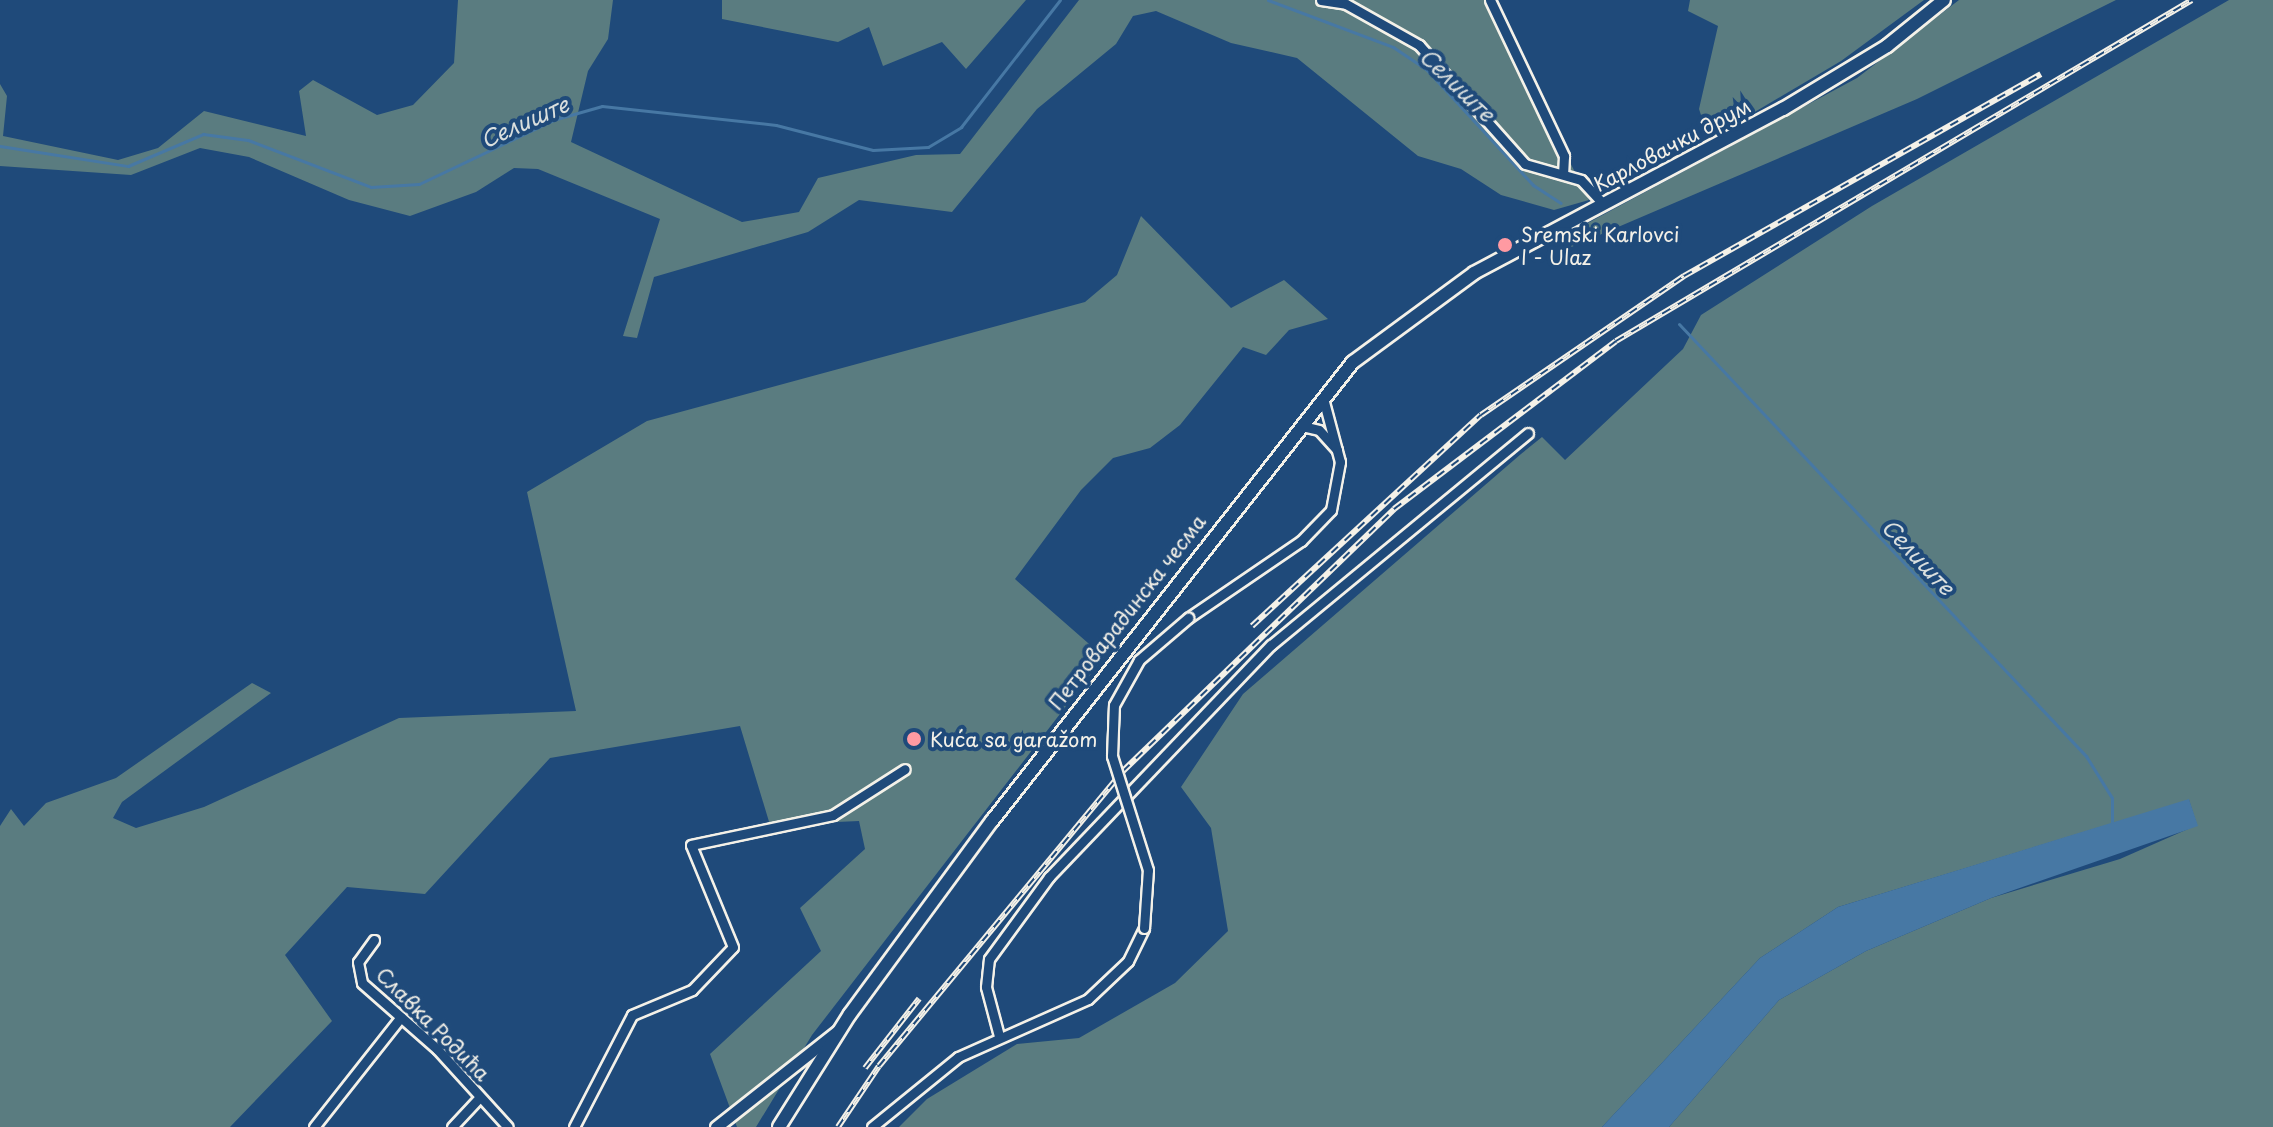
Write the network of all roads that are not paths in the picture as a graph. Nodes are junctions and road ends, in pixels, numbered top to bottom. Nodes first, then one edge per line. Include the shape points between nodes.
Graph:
1 (1321, 0) edge
2 (1490, 0) edge
3 (1944, 0) edge
4 (1563, 174) junction
5 (1603, 204) junction
6 (1411, 315) joint
7 (1322, 396) junction
8 (1298, 425) junction
9 (1528, 433) dead end
10 (1338, 452) junction
11 (905, 769) dead end
12 (374, 940) dead end
13 (401, 1017) junction
14 (839, 1030) junction
15 (999, 1036) junction
16 (480, 1097) junction
17 (314, 1127) edge
18 (452, 1127) edge
19 (508, 1127) edge
20 (574, 1127) edge
21 (716, 1127) edge
22 (779, 1127) edge
23 (872, 1127) edge

1 - 4 street via 1346,4 1419,45 1525,164
2 - 4 street via 1564,156
3 - 5 main road, Карловачки друм via 1855,67
4 - 5 street via 1581,180
5 - 6 main road, Карловачки друм
6 - 7 main road, Петроварадинска чесма
7 - 8 main road, Петроварадинска чесма
7 - 10 street
8 - 10 street via 1319,430
8 - 14 main road, Петроварадинска чесма
9 - 15 street via 1271,645 1049,877 989,959 986,987
10 - 15 street, bridge via 1338,493 1320,526 1188,618 1139,660 1113,716 1117,784 1148,870 1144,928 1128,961 1088,999
11 - 20 street via 833,815 691,845 733,947 692,990 632,1015
12 - 13 street, Славка Родића via 358,962 362,983
13 - 16 street, Славка Родића
13 - 17 street
14 - 21 street
14 - 22 main road, Петроварадинска чесма
15 - 23 street via 932,1075
16 - 18 street
16 - 19 street, Славка Родића

